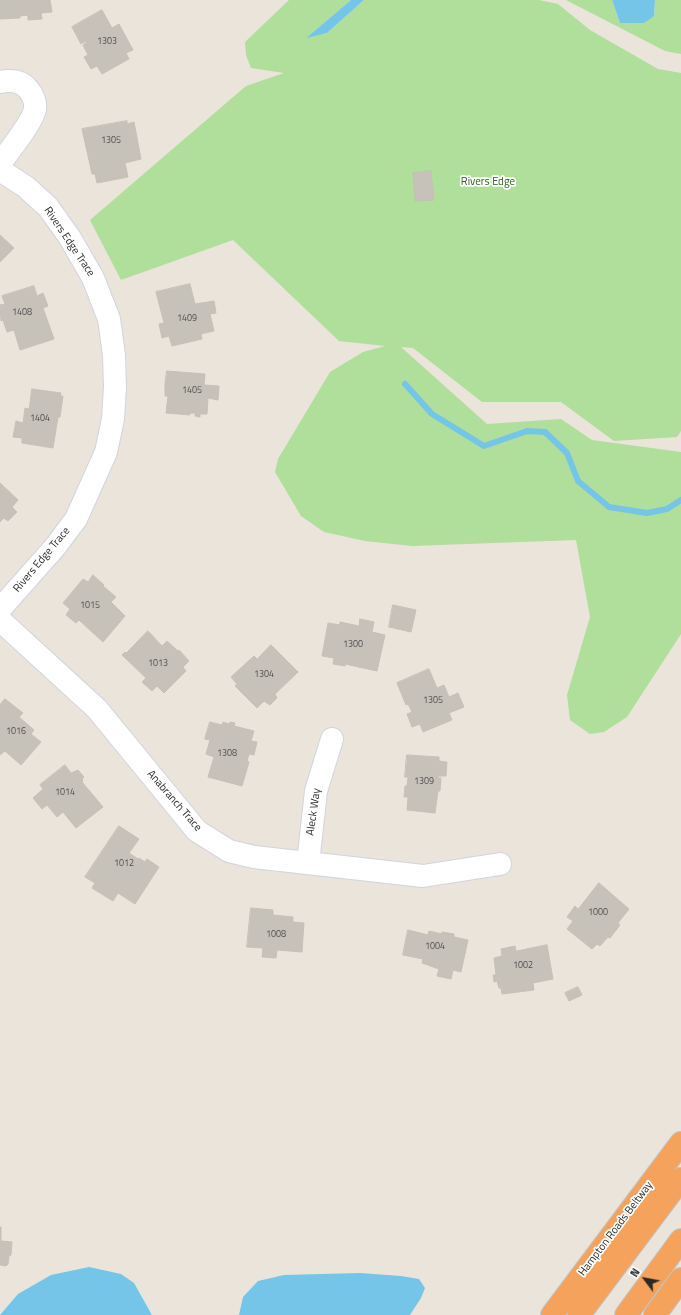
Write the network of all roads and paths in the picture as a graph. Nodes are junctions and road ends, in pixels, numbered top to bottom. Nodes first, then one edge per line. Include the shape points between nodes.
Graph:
1 (0, 82) edge
2 (0, 164) edge
3 (0, 170) edge
4 (0, 609) edge
5 (0, 620) edge
6 (332, 739) dead end
7 (308, 863) junction
8 (500, 864) dead end
9 (681, 1143) edge
10 (681, 1179) edge
11 (681, 1240) edge
12 (681, 1279) edge
13 (552, 1315) edge
14 (579, 1315) edge
15 (626, 1315) edge
16 (655, 1315) edge

1 - 2 street via 14,80 26,86 34,97 35,110
3 - 4 street, Rivers Edge Trace via 26,187 48,207 93,278 109,319 115,387 113,418 106,452 76,519 55,547
5 - 7 street, Anabranch Trace via 97,709 197,831 229,850 254,857
6 - 7 street, Aleck Way via 316,791
7 - 8 street, Anabranch Trace via 422,876
9 - 13 highway, Hampton Roads Beltway
10 - 14 highway
11 - 15 highway
12 - 16 highway

